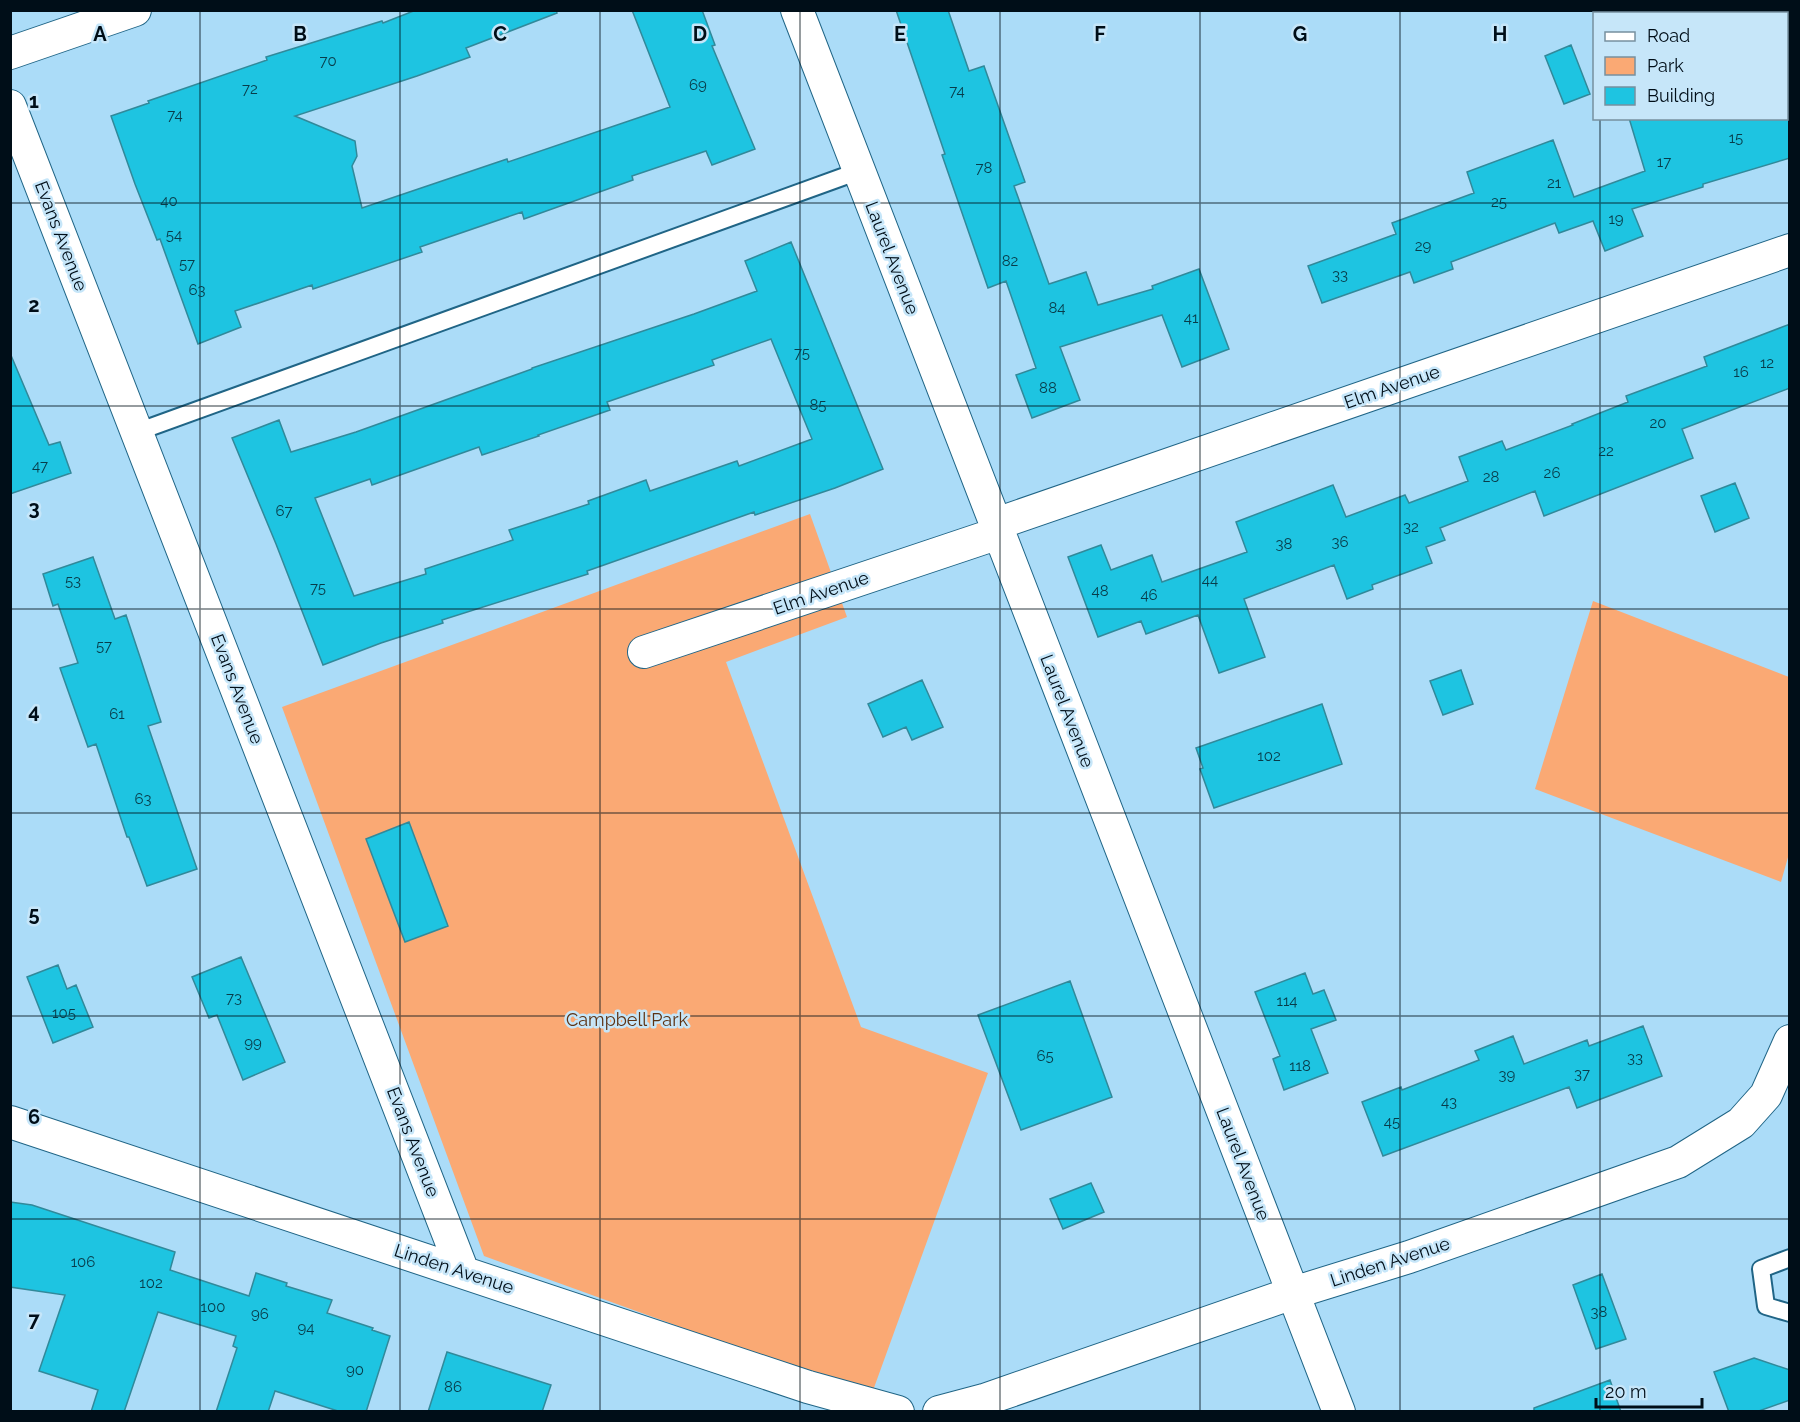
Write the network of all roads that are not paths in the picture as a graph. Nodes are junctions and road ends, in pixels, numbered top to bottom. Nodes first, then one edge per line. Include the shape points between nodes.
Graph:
1 (135, 10) edge
2 (797, 10) edge
3 (10, 53) edge
4 (10, 106) edge
5 (859, 171) junction
6 (1790, 250) edge
7 (137, 432) junction
8 (997, 529) junction
9 (644, 652) dead end
10 (1789, 1046) edge
11 (10, 1122) edge
12 (1790, 1258) edge
13 (463, 1272) junction
14 (1293, 1293) junction
15 (1790, 1314) edge
16 (898, 1412) edge
17 (939, 1412) edge
18 (1339, 1412) edge

1 - 3 street
2 - 5 street, Laurel Avenue
4 - 7 street, Evans Avenue
5 - 7 lane
5 - 8 street, Laurel Avenue
6 - 8 street, Elm Avenue
7 - 13 street, Evans Avenue
8 - 9 street, Elm Avenue
8 - 14 street, Laurel Avenue
10 - 14 street, Linden Avenue via 1766,1095 1742,1122 1678,1162 1409,1257
11 - 13 street, Linden Avenue
12 - 15 lane via 1761,1269 1766,1306
13 - 16 street, Linden Avenue via 808,1387
14 - 17 street, Linden Avenue
14 - 18 street, Laurel Avenue

